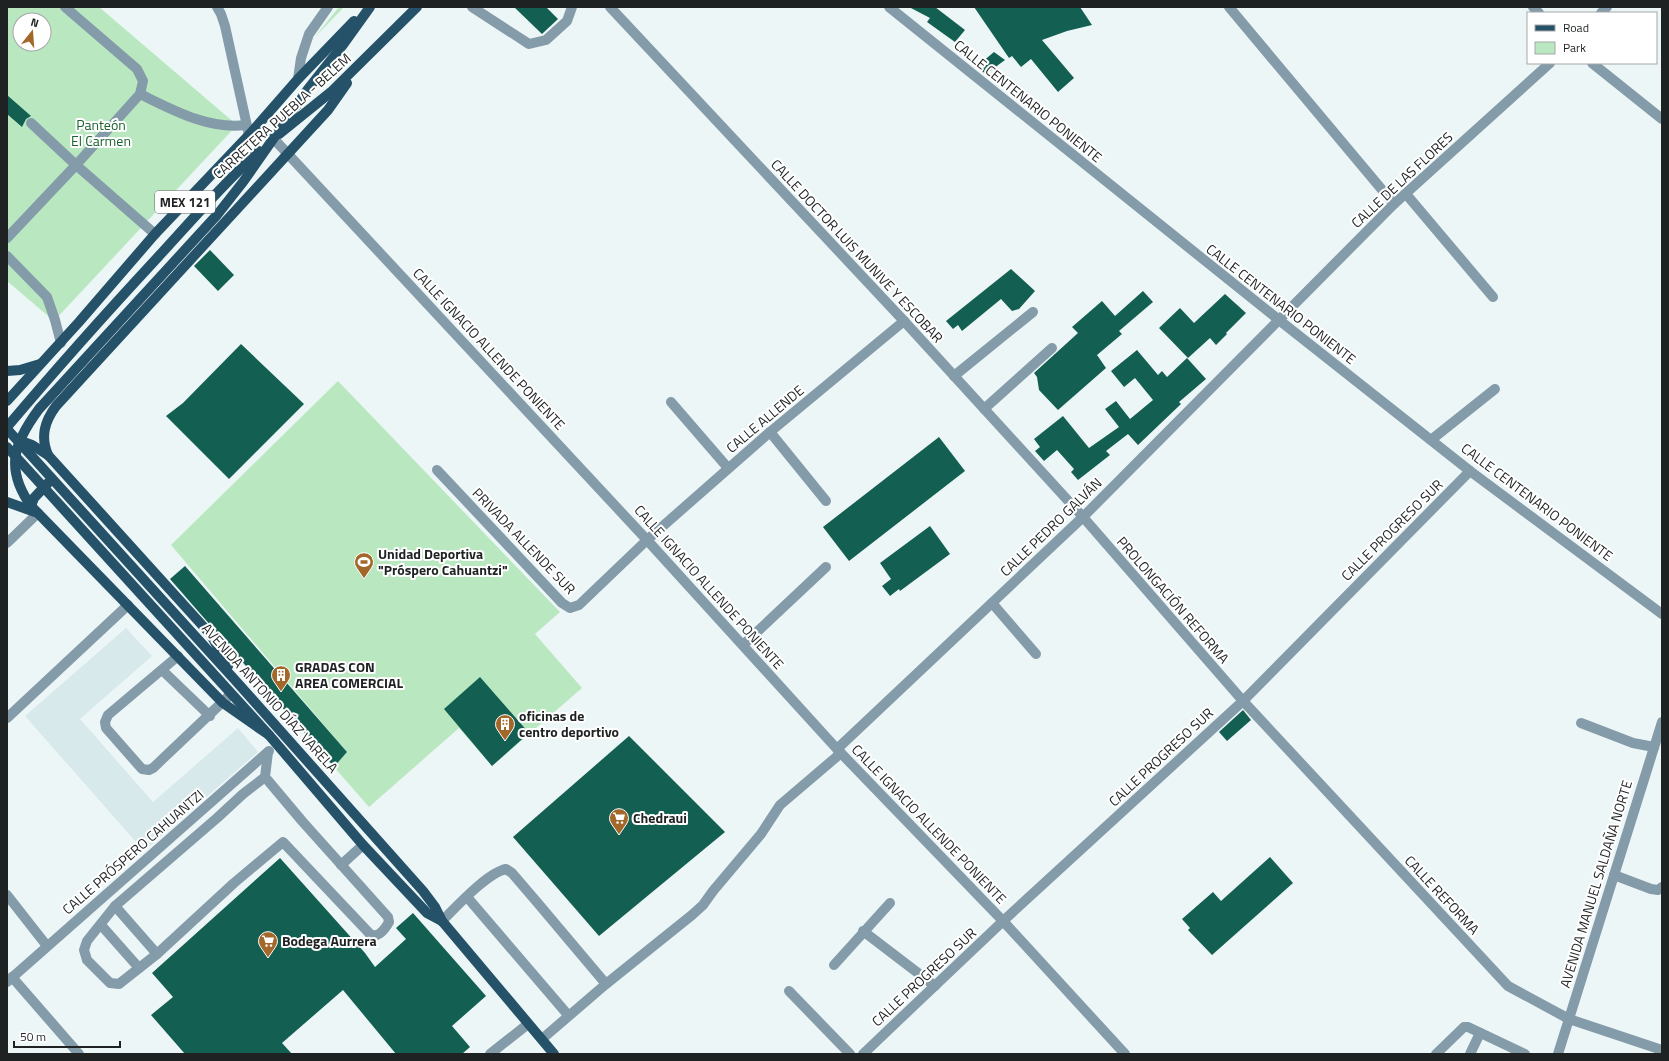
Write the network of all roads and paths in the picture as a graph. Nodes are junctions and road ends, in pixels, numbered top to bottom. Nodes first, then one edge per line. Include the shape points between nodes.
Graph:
1 (65, 7) edge
2 (217, 7) edge
3 (328, 7) edge
4 (369, 7) edge
5 (417, 7) edge
6 (472, 7) edge
7 (572, 7) edge
8 (610, 7) edge
9 (889, 7) edge
10 (1229, 7) edge
11 (1549, 64) edge
12 (1593, 64) edge
13 (354, 71) junction
14 (298, 79) junction
15 (140, 94) junction
16 (1662, 119) edge
17 (31, 122) dead end
18 (248, 130) junction
19 (274, 138) junction
20 (288, 154) junction
21 (76, 165) junction
22 (1406, 194) junction
23 (1394, 204) junction
24 (155, 234) junction
25 (7, 238) edge
26 (7, 256) edge
27 (1493, 297) dead end
28 (1033, 312) dead end
29 (1278, 320) junction
30 (904, 321) junction
31 (61, 343) junction
32 (1052, 348) dead end
33 (43, 362) junction
34 (7, 371) edge
35 (954, 376) junction
36 (1495, 389) dead end
37 (7, 401) edge
38 (671, 402) dead end
39 (984, 409) junction
40 (50, 414) junction
41 (28, 425) junction
42 (7, 428) edge
43 (770, 432) junction
44 (7, 437) edge
45 (1431, 440) junction
46 (21, 441) junction
47 (7, 447) edge
48 (48, 455) junction
49 (728, 468) junction
50 (437, 470) dead end
51 (1470, 470) junction
52 (66, 475) junction
53 (826, 501) dead end
54 (7, 502) edge
55 (31, 506) junction
56 (38, 513) junction
57 (1082, 517) junction
58 (647, 540) junction
59 (7, 543) edge
60 (826, 567) dead end
61 (992, 603) junction
62 (128, 605) junction
63 (1662, 614) edge
64 (743, 646) junction
65 (1036, 654) dead end
66 (178, 656) junction
67 (162, 670) junction
68 (235, 680) junction
69 (231, 694) junction
70 (1243, 701) junction
71 (223, 703) junction
72 (210, 716) junction
73 (7, 718) edge
74 (1662, 722) edge
75 (1581, 723) dead end
76 (269, 735) junction
77 (277, 744) junction
78 (1654, 747) junction
79 (839, 751) junction
80 (268, 752) junction
81 (265, 777) junction
82 (363, 844) junction
83 (341, 865) junction
84 (1614, 875) junction
85 (1662, 887) edge
86 (7, 895) edge
87 (467, 897) junction
88 (890, 903) dead end
89 (115, 906) junction
90 (442, 921) junction
91 (1002, 922) junction
92 (101, 925) junction
93 (863, 931) junction
94 (47, 946) junction
95 (158, 954) junction
96 (834, 965) dead end
97 (139, 968) junction
98 (10, 979) edge
99 (606, 984) junction
100 (935, 986) junction
101 (789, 991) dead end
102 (568, 1016) junction
103 (1569, 1019) junction
104 (528, 1024) junction
105 (1480, 1033) junction
106 (542, 1039) junction
107 (1662, 1050) edge
108 (80, 1054) edge
109 (490, 1054) edge
110 (554, 1054) edge
111 (850, 1054) edge
112 (863, 1054) edge
113 (1125, 1054) edge
114 (1436, 1054) edge
115 (1470, 1054) edge
116 (1525, 1054) edge
117 (1558, 1054) edge

1 - 15 street via 137,70 143,81
2 - 18 street via 225,26
3 - 14 street via 309,34 301,58
4 - 14 main road, CARRETERA PUEBLA - BELEM / MEX 121
4 - 19 main road
5 - 13 main road, CARRETERA PUEBLA - BELEM / MEX 121
6 - 7 street via 529,44 546,40 567,21
8 - 30 street, CALLE DOCTOR LUIS MUNIVE Y ESCOBAR
9 - 29 street, CALLE CENTENARIO PONIENTE
10 - 23 street
11 - 22 street, CALLE DE LAS FLORES
12 - 16 street
13 - 19 main road, CARRETERA PUEBLA - BELEM / MEX 121
13 - 20 main road via 328,110
14 - 18 main road, CARRETERA PUEBLA - BELEM / MEX 121
15 - 18 street via 189,118
15 - 21 street
17 - 21 street
18 - 24 main road, CARRETERA PUEBLA - BELEM / MEX 121
19 - 20 street, CALLE IGNACIO ALLENDE PONIENTE
19 - 41 main road via 217,215 39,409
19 - 42 main road, CARRETERA PUEBLA - BELEM / MEX 121 via 187,225 45,381
20 - 40 main road
20 - 58 street, CALLE IGNACIO ALLENDE PONIENTE
21 - 24 street
21 - 25 street
22 - 23 street, CALLE DE LAS FLORES
22 - 27 street
23 - 29 street, CALLE DE LAS FLORES
24 - 31 main road, CARRETERA PUEBLA - BELEM / MEX 121
26 - 31 street via 48,297
28 - 35 street
29 - 45 street, CALLE CENTENARIO PONIENTE
29 - 57 street, CALLE PEDRO GALVÁN
30 - 35 street, CALLE DOCTOR LUIS MUNIVE Y ESCOBAR
30 - 43 street, CALLE ALLENDE
31 - 33 main road, CARRETERA PUEBLA - BELEM / MEX 121
32 - 39 street
33 - 34 main road via 28,368
33 - 37 main road, CARRETERA PUEBLA - BELEM / MEX 121
35 - 39 street, CALLE DOCTOR LUIS MUNIVE Y ESCOBAR
36 - 45 street
38 - 49 street
39 - 57 street, CALLE DOCTOR LUIS MUNIVE Y ESCOBAR
40 - 41 main road
40 - 48 main road via 43,435
41 - 42 main road
41 - 46 main road
42 - 68 main road, AVENIDA ANTONIO DÍAZ VARELA
43 - 49 street, CALLE ALLENDE
43 - 53 street
44 - 46 main road
45 - 51 street, CALLE CENTENARIO PONIENTE
46 - 48 main road
46 - 55 main road via 14,466 19,488
47 - 69 main road, AVENIDA ANTONIO DÍAZ VARELA
48 - 52 main road
49 - 58 street, CALLE ALLENDE
50 - 58 street, PRIVADA ALLENDE SUR via 570,608 579,605
51 - 63 street, CALLE CENTENARIO PONIENTE
51 - 70 street, CALLE PROGRESO SUR
52 - 55 main road via 45,485
52 - 68 main road via 211,634
54 - 56 main road
55 - 56 main road
56 - 59 street
56 - 62 main road
57 - 61 street, CALLE PEDRO GALVÁN
57 - 70 street, PROLONGACIÓN REFORMA
58 - 64 street, CALLE IGNACIO ALLENDE PONIENTE
60 - 64 street
61 - 65 street
61 - 79 street, CALLE PEDRO GALVÁN
62 - 66 main road
62 - 73 street
64 - 79 street, CALLE IGNACIO ALLENDE PONIENTE
66 - 67 street
66 - 71 main road
67 - 72 street
67 - 72 street via 108,715 105,722 106,728 142,769 153,768
68 - 90 main road, AVENIDA ANTONIO DÍAZ VARELA via 423,890
69 - 71 street
69 - 76 main road, AVENIDA ANTONIO DÍAZ VARELA
70 - 91 street, CALLE PROGRESO SUR
70 - 103 street, CALLE REFORMA via 1508,986
71 - 72 street
71 - 76 main road
74 - 78 street, AVENIDA MANUEL SALDAÑA NORTE
75 - 78 street via 1632,742
76 - 77 main road, AVENIDA ANTONIO DÍAZ VARELA
77 - 80 street, CALLE PRÓSPERO CAHUANTZI
77 - 82 main road, AVENIDA ANTONIO DÍAZ VARELA
78 - 84 street, AVENIDA MANUEL SALDAÑA NORTE
79 - 91 street, CALLE IGNACIO ALLENDE PONIENTE
79 - 99 street, CALLE PEDRO GALVÁN via 780,805 761,834 703,905
80 - 81 street
80 - 94 street, CALLE PRÓSPERO CAHUANTZI
81 - 83 street
81 - 89 street
82 - 83 street
82 - 90 main road, AVENIDA ANTONIO DÍAZ VARELA via 427,913
83 - 95 street via 388,918 386,927 377,935 370,934 283,842 234,882
84 - 85 street via 1651,889 1658,890
84 - 103 street, AVENIDA MANUEL SALDAÑA NORTE
86 - 94 street
87 - 90 street
87 - 99 street via 498,870 506,869
87 - 102 street
88 - 93 street
89 - 92 street
89 - 95 street
90 - 104 main road, AVENIDA ANTONIO DÍAZ VARELA
91 - 100 street, CALLE PROGRESO SUR
91 - 113 street, CALLE IGNACIO ALLENDE PONIENTE
92 - 97 street
92 - 97 street via 87,941 84,950 86,960 110,983 120,984
93 - 96 street
93 - 100 street
94 - 98 street, CALLE PRÓSPERO CAHUANTZI
95 - 97 street
98 - 108 street
99 - 102 street, CALLE PEDRO GALVÁN
100 - 112 street, CALLE PROGRESO SUR
101 - 111 street
102 - 106 street, CALLE PEDRO GALVÁN
103 - 107 street, CALLE REFORMA
103 - 117 street, AVENIDA MANUEL SALDAÑA NORTE
104 - 106 main road, AVENIDA ANTONIO DÍAZ VARELA
104 - 109 street
105 - 114 street via 1464,1027
105 - 115 street
105 - 116 street
106 - 110 main road, AVENIDA ANTONIO DÍAZ VARELA

